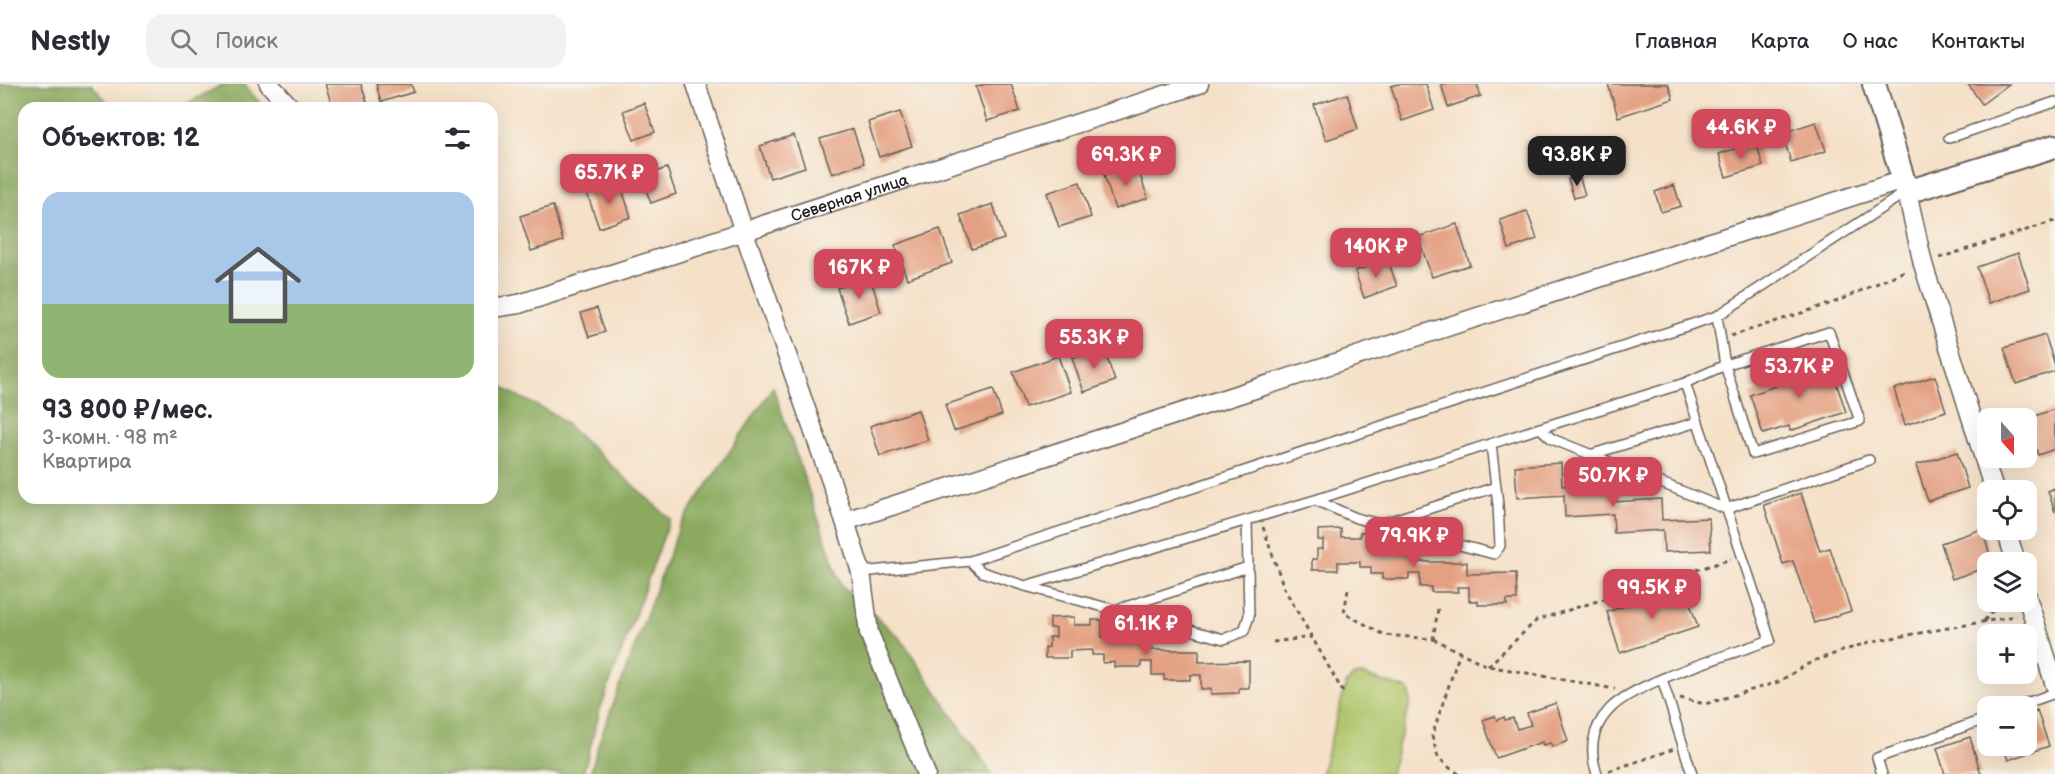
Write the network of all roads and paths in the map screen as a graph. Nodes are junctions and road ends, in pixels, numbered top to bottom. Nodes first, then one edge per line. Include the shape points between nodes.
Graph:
1 (269, 84) edge
2 (696, 84) edge
3 (1199, 84) edge
4 (1874, 84) edge
5 (286, 102) edge
6 (2055, 102) edge
7 (1949, 138) dead end
8 (2055, 146) edge
9 (1905, 186) junction
10 (2055, 221) edge
11 (744, 232) junction
12 (1923, 264) junction
13 (498, 305) edge
14 (1718, 316) junction
15 (1721, 340) junction
16 (1725, 365) junction
17 (1685, 383) junction
18 (1697, 422) junction
19 (1540, 428) junction
20 (1491, 444) junction
21 (1593, 454) junction
22 (1869, 460) dead end
23 (1991, 480) edge
24 (1496, 487) junction
25 (1315, 500) junction
26 (1726, 509) junction
27 (1260, 517) junction
28 (1247, 520) junction
29 (845, 521) junction
30 (1380, 524) junction
31 (1742, 556) junction
32 (970, 561) junction
33 (1248, 567) junction
34 (861, 572) junction
35 (1025, 586) junction
36 (1348, 590) dead end
37 (1438, 609) dead end
38 (1116, 610) junction
39 (1992, 612) edge
40 (2032, 613) joint
41 (1983, 622) junction
42 (2047, 632) edge
43 (1312, 637) junction
44 (1433, 639) junction
45 (1273, 642) dead end
46 (1460, 652) junction
47 (1488, 666) junction
48 (1662, 680) junction
49 (2055, 685) edge
50 (1343, 692) dead end
51 (1633, 692) junction
52 (2055, 693) edge
53 (1667, 695) junction
54 (2037, 699) edge
55 (1977, 722) edge
56 (1683, 746) junction
57 (926, 774) edge
58 (1459, 774) edge
59 (1597, 774) edge
60 (1602, 774) edge
61 (1692, 774) edge
62 (1882, 774) edge

1 - 5 street
2 - 11 street
3 - 11 street, Северная улица
4 - 9 street
6 - 7 lane
8 - 9 street
9 - 12 street
9 - 14 lane
9 - 29 street
10 - 12 path
11 - 13 street, Северная улица via 519,304
11 - 29 street
12 - 15 path via 1838,301
12 - 23 street
14 - 15 lane
14 - 32 lane
15 - 16 lane
16 - 16 lane via 1829,332 1860,421 1753,454
16 - 17 lane
17 - 18 lane
17 - 19 lane
18 - 21 lane
18 - 26 lane
19 - 20 lane
19 - 21 lane via 1552,439
20 - 24 lane
20 - 25 lane
21 - 26 lane
22 - 26 lane
24 - 30 lane
24 - 30 lane via 1500,546 1494,554
25 - 27 lane
25 - 30 lane
26 - 31 lane
27 - 28 lane
27 - 43 path via 1284,588
28 - 33 lane
28 - 35 lane
29 - 34 street
31 - 47 path via 1537,620
31 - 48 lane via 1770,640
32 - 34 lane
32 - 35 lane via 982,572
33 - 38 lane
33 - 38 lane via 1249,616 1244,631 1224,639
34 - 57 street via 869,633
35 - 38 lane
36 - 44 path via 1344,613 1385,635
37 - 44 path
39 - 41 path
40 - 41 path
40 - 42 street
41 - 53 path via 1869,642 1813,661 1778,682 1705,704
42 - 49 street
43 - 45 path
43 - 50 path
44 - 46 path
46 - 47 path
46 - 58 path via 1432,736 1438,757
47 - 51 path
48 - 51 lane
48 - 53 lane
51 - 59 lane via 1609,709 1593,734 1592,761
52 - 54 lane
53 - 56 lane
55 - 62 lane via 1877,758
56 - 60 path
56 - 61 lane

